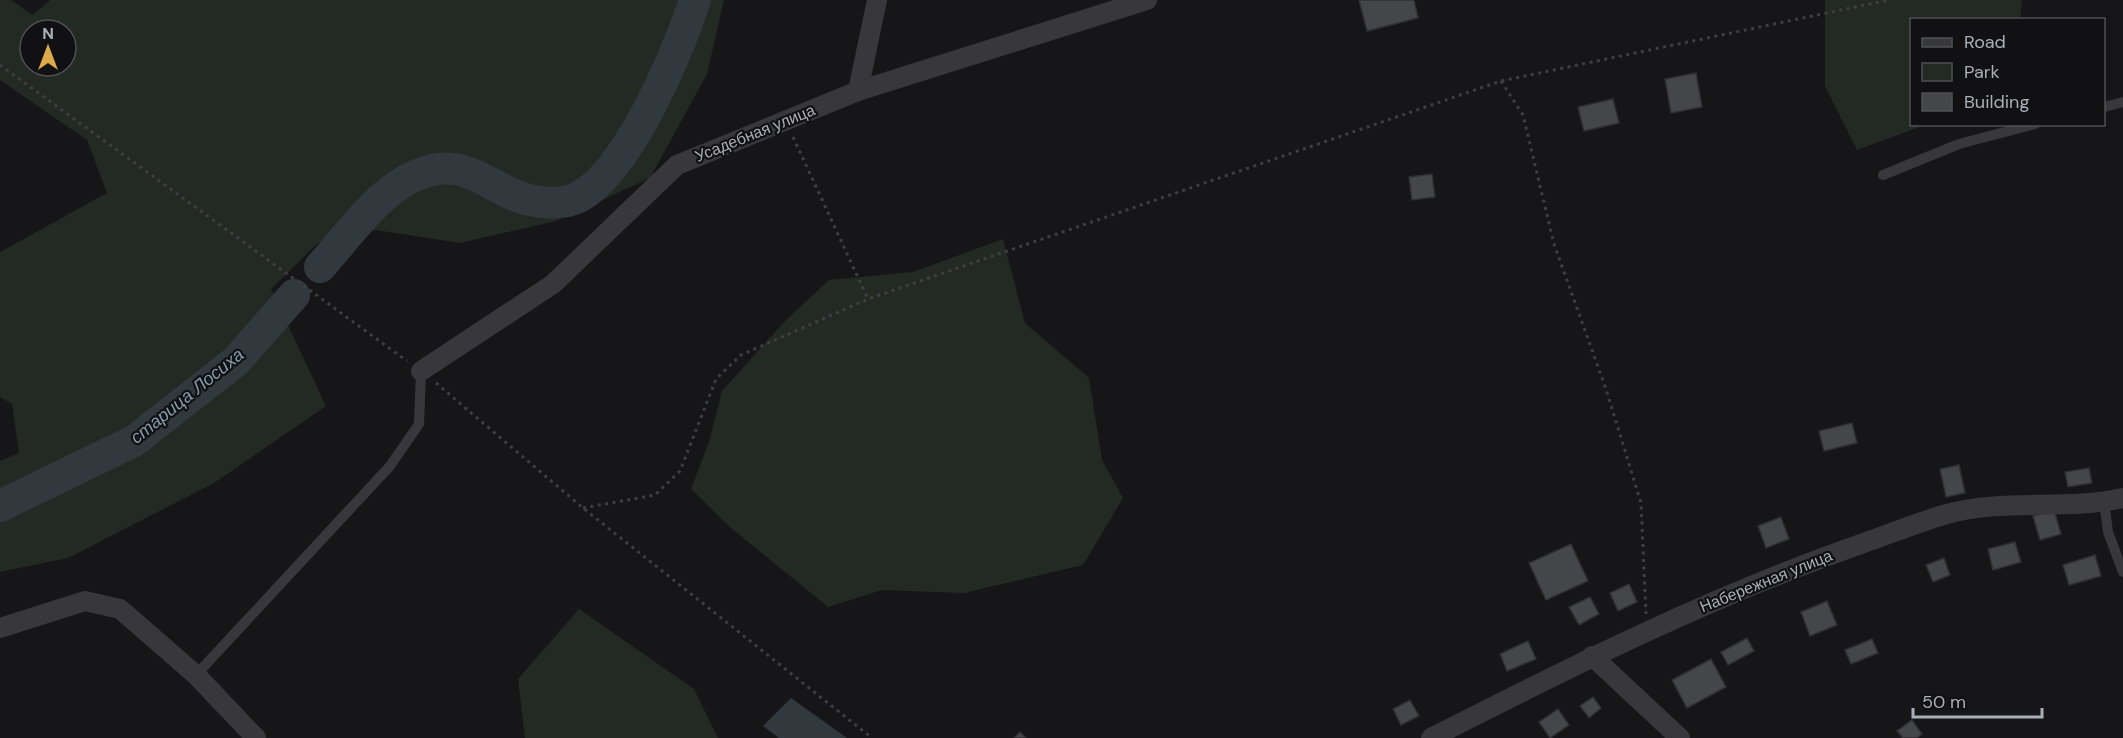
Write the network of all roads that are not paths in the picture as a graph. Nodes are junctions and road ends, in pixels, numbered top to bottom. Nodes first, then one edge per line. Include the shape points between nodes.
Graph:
1 (877, 0) edge
2 (1147, 0) edge
3 (1093, 8) edge
4 (858, 91) junction
5 (2123, 102) edge
6 (2105, 106) edge
7 (2027, 126) edge
8 (1883, 175) dead end
9 (422, 371) joint
10 (2114, 500) edge
11 (2123, 572) edge
12 (0, 628) edge
13 (1592, 656) junction
14 (195, 675) junction
15 (256, 738) edge
16 (1431, 738) edge
17 (1680, 738) edge

1 - 4 street
2 - 3 street, Усадебная улица
3 - 4 street, Усадебная улица
4 - 9 street, Усадебная улица via 678,165 553,284
5 - 6 lane
7 - 8 lane via 1959,144
9 - 14 lane via 419,424 390,466
10 - 11 lane via 2108,532
10 - 13 street, Набережная улица via 2006,504 1948,514 1782,571
12 - 14 street via 85,601 120,609
13 - 16 street, Набережная улица
13 - 17 street
14 - 15 street

